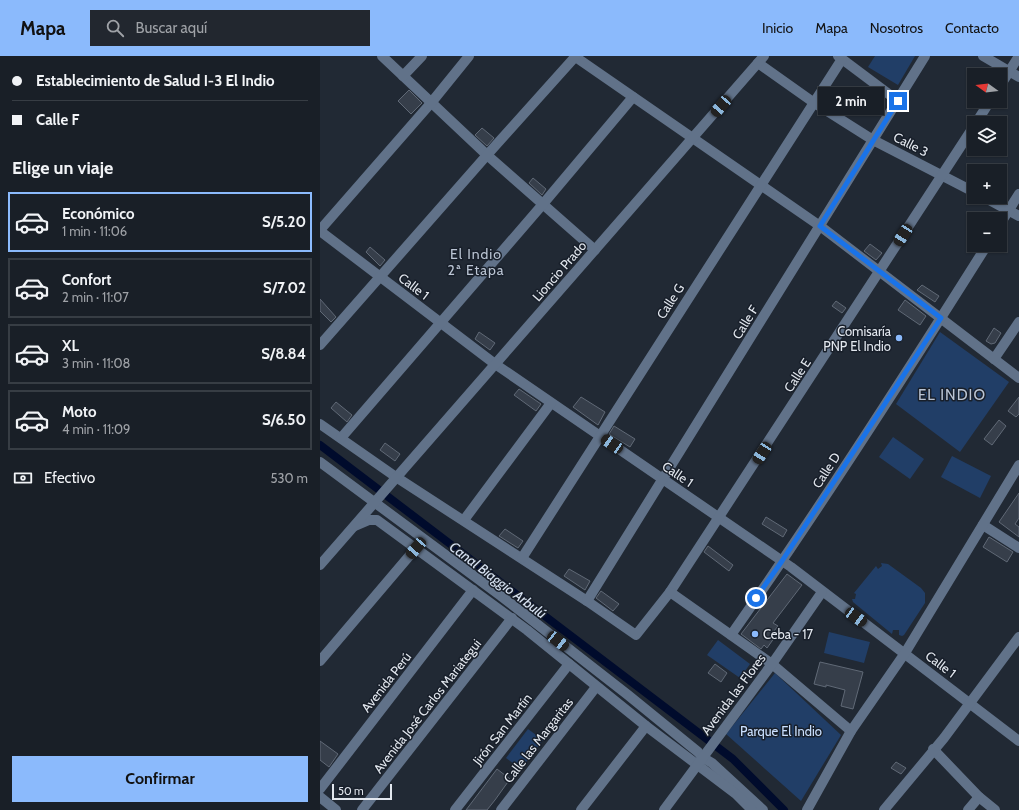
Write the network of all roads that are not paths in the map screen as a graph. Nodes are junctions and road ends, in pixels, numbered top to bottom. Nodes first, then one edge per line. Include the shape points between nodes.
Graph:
1 (382, 56) edge
2 (422, 56) edge
3 (469, 56) edge
4 (575, 56) edge
5 (925, 56) edge
6 (983, 56) edge
7 (1019, 56) edge
8 (840, 57) edge
9 (761, 60) edge
10 (1009, 72) junction
11 (1007, 75) edge
12 (403, 76) junction
13 (1019, 78) edge
14 (633, 97) junction
15 (898, 101) junction
16 (813, 102) junction
17 (430, 103) junction
18 (967, 137) edge
19 (693, 138) junction
20 (874, 140) junction
21 (487, 155) junction
22 (942, 175) junction
23 (760, 186) junction
24 (967, 188) edge
25 (1019, 194) edge
26 (543, 204) junction
27 (997, 204) edge
28 (1008, 210) junction
29 (1019, 216) edge
30 (820, 226) junction
31 (320, 230) edge
32 (595, 250) junction
33 (983, 252) edge
34 (880, 271) junction
35 (380, 277) junction
36 (941, 318) junction
37 (1019, 322) edge
38 (441, 323) junction
39 (320, 345) edge
40 (994, 359) junction
41 (495, 364) junction
42 (1019, 378) edge
43 (551, 403) junction
44 (320, 424) edge
45 (599, 436) junction
46 (340, 438) junction
47 (320, 462) edge
48 (1019, 465) edge
49 (394, 479) junction
50 (662, 479) junction
51 (377, 499) junction
52 (719, 518) junction
53 (464, 520) junction
54 (983, 525) junction
55 (353, 527) junction
56 (416, 548) junction
57 (1019, 548) edge
58 (522, 558) junction
59 (782, 561) junction
60 (320, 565) edge
61 (473, 590) junction
62 (670, 592) junction
63 (822, 592) junction
64 (587, 601) junction
65 (512, 618) junction
66 (731, 635) junction
67 (1019, 637) edge
68 (905, 653) junction
69 (320, 661) edge
70 (569, 664) junction
71 (772, 664) junction
72 (596, 686) junction
73 (970, 703) junction
74 (646, 726) junction
75 (851, 731) junction
76 (1019, 741) edge
77 (933, 750) junction
78 (702, 758) junction
79 (320, 789) edge
80 (320, 797) edge
81 (979, 797) junction
82 (748, 808) edge
83 (336, 810) edge
84 (362, 810) edge
85 (455, 810) edge
86 (501, 810) edge
87 (581, 810) edge
88 (664, 810) edge
89 (763, 810) edge
90 (807, 810) edge
91 (884, 810) edge
92 (968, 810) edge
93 (994, 810) edge

1 - 12 street
2 - 12 street
3 - 17 street
4 - 14 street
4 - 21 street
5 - 15 street, Calle F
6 - 10 street
7 - 10 street
8 - 15 street
8 - 16 street, Calle G
9 - 16 street, Calle 3
9 - 19 street, Lioncio Prado
10 - 11 street
10 - 13 street
12 - 17 street
14 - 19 street
14 - 26 street
15 - 20 street, Calle F
16 - 20 street, Calle 3
16 - 23 street, Calle G
17 - 21 street
17 - 31 street
18 - 22 street, Calle E
19 - 23 street
19 - 32 street, Lioncio Prado
20 - 22 street, Calle 3
20 - 30 street, Calle F
21 - 26 street
21 - 35 street
22 - 24 street, Calle 3
22 - 34 street, Calle E
23 - 30 street
23 - 45 street, Calle G
25 - 28 street
26 - 32 street
26 - 38 street
27 - 28 street
28 - 29 street
30 - 34 street
30 - 50 street, Calle F
31 - 35 street, Calle 1
32 - 41 street, Lioncio Prado
33 - 36 street, Calle D
34 - 36 street
34 - 52 street, Calle E
35 - 38 street, Calle 1
35 - 39 street
36 - 40 street
36 - 59 street, Calle D
37 - 40 street
38 - 41 street, Calle 1
38 - 46 street
40 - 42 street
41 - 43 street, Calle 1
41 - 49 street, Lioncio Prado
43 - 45 street, Calle 1
43 - 53 street
44 - 46 street
45 - 50 street, Calle 1
45 - 58 street, Calle G
46 - 49 street
47 - 51 street
48 - 54 street
49 - 51 street, Lioncio Prado
49 - 53 street
50 - 52 street, Calle 1
50 - 64 street, Calle F
51 - 55 street, Lioncio Prado
51 - 78 street via 628,695
52 - 59 street, Calle 1
52 - 62 street, Calle E
53 - 58 street
54 - 57 street
54 - 68 street
55 - 56 street via 369,520 377,520
55 - 60 street, Lioncio Prado
56 - 61 street
56 - 69 street
58 - 64 street
59 - 63 street, Calle 1
59 - 66 street, Calle D
61 - 65 street
61 - 79 street, Avenida Perú
62 - 64 street, Calle E via 636,635
62 - 66 street
63 - 68 street, Calle 1
63 - 71 street, Avenida las Flores
65 - 70 street
65 - 84 street, Avenida José Carlos Mariategui
66 - 71 street
67 - 73 street
68 - 73 street, Calle 1
68 - 75 street
70 - 72 street
70 - 85 street, Jirón San Martín
71 - 75 street
71 - 78 street, Avenida las Flores
72 - 74 street
72 - 86 street, Calle las Margaritas
73 - 76 street, Calle 1
73 - 77 street
74 - 78 street
74 - 87 street
75 - 90 street
77 - 81 street
77 - 91 street
78 - 82 street
78 - 88 street, Avenida las Flores
78 - 89 street via 712,763
80 - 83 street
81 - 92 street
81 - 93 street

